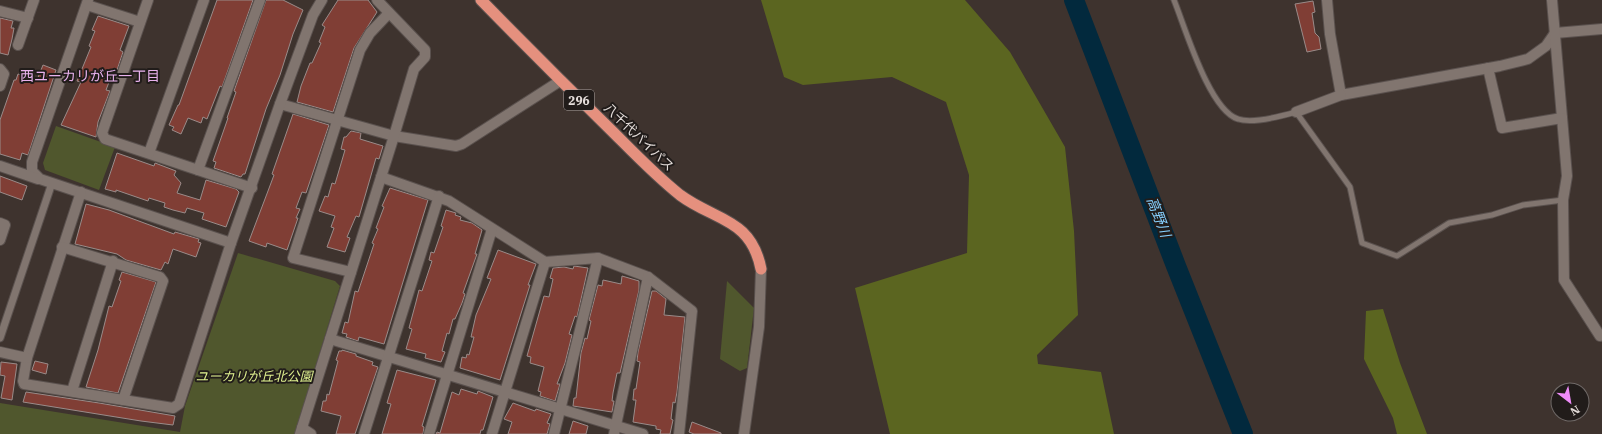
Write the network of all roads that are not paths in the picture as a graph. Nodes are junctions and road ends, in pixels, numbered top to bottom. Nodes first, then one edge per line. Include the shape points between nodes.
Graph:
1 (34, 0) edge
2 (148, 0) edge
3 (204, 0) edge
4 (260, 0) edge
5 (322, 0) edge
6 (377, 0) edge
7 (482, 0) edge
8 (1174, 0) edge
9 (1327, 0) edge
10 (1552, 0) edge
11 (88, 2) edge
12 (0, 11) edge
13 (389, 13) junction
14 (28, 18) junction
15 (140, 22) junction
16 (1602, 30) edge
17 (1555, 33) junction
18 (18, 45) dead end
19 (1488, 68) junction
20 (0, 69) edge
21 (560, 81) junction
22 (0, 86) edge
23 (1341, 94) junction
24 (280, 104) junction
25 (1296, 112) junction
26 (1562, 118) junction
27 (338, 121) junction
28 (394, 136) junction
29 (149, 153) junction
30 (0, 166) edge
31 (198, 170) junction
32 (381, 177) junction
33 (40, 180) junction
34 (52, 183) junction
35 (252, 188) junction
36 (81, 192) junction
37 (439, 196) junction
38 (1563, 200) junction
39 (0, 223) edge
40 (492, 229) junction
41 (0, 240) edge
42 (231, 243) junction
43 (62, 247) junction
44 (598, 258) junction
45 (113, 261) junction
46 (545, 262) junction
47 (761, 269) joint
48 (351, 272) junction
49 (648, 277) junction
50 (1600, 336) dead end
51 (0, 338) edge
52 (330, 339) junction
53 (0, 352) edge
54 (388, 357) junction
55 (26, 358) junction
56 (447, 374) junction
57 (72, 391) junction
58 (505, 392) junction
59 (123, 400) junction
60 (561, 409) junction
61 (615, 430) edge
62 (301, 431) edge
63 (311, 434) edge
64 (364, 434) edge
65 (429, 434) edge
66 (492, 434) edge
67 (554, 434) edge
68 (643, 434) edge
69 (679, 434) edge
70 (744, 434) edge

1 - 14 street
2 - 15 street
3 - 29 street
4 - 31 street
5 - 24 street via 313,15
6 - 13 street
7 - 21 highway, 八千代バイパス / 296
8 - 25 lane via 1204,78 1224,109 1238,119 1270,119
9 - 23 street via 1330,34
10 - 17 street
11 - 15 street
11 - 33 street via 32,162 32,171
12 - 14 street
13 - 27 street via 360,50
13 - 28 street via 425,50 425,57 414,69
14 - 18 street
15 - 29 street via 102,133 106,139
16 - 17 street
17 - 19 street via 1546,46 1528,59
17 - 26 street
19 - 23 street
19 - 26 street via 1502,128
20 - 22 street via 4,74
21 - 28 street via 462,144 447,146
21 - 47 highway, 八千代バイパス / 296 via 681,195 742,230 758,253
23 - 25 street
24 - 27 street
24 - 35 street
25 - 38 lane via 1350,187 1362,243 1397,256 1449,223 1523,205
26 - 38 street via 1567,176
27 - 28 street
27 - 48 street via 293,258
28 - 32 street
29 - 31 street
30 - 33 street
31 - 35 street
32 - 37 street
32 - 48 street
33 - 34 street
34 - 36 street
34 - 51 street
35 - 42 street
36 - 42 street
36 - 43 street
37 - 40 street
37 - 54 street
38 - 50 street via 1564,280
39 - 41 street via 5,225
40 - 46 street
40 - 56 street
42 - 59 street via 179,404 173,408
43 - 45 street
43 - 55 street
44 - 46 street
44 - 49 street
44 - 60 street
45 - 57 street
45 - 59 street via 160,276 163,281
46 - 58 street
47 - 70 street via 759,327
48 - 52 street
49 - 61 street
49 - 69 street via 692,311
52 - 54 street
52 - 62 street
53 - 55 street
54 - 56 street
54 - 64 street
55 - 57 street via 24,384
56 - 58 street
56 - 65 street
57 - 59 street
58 - 60 street
58 - 66 street
60 - 61 street
60 - 67 street
61 - 68 street
62 - 63 street

